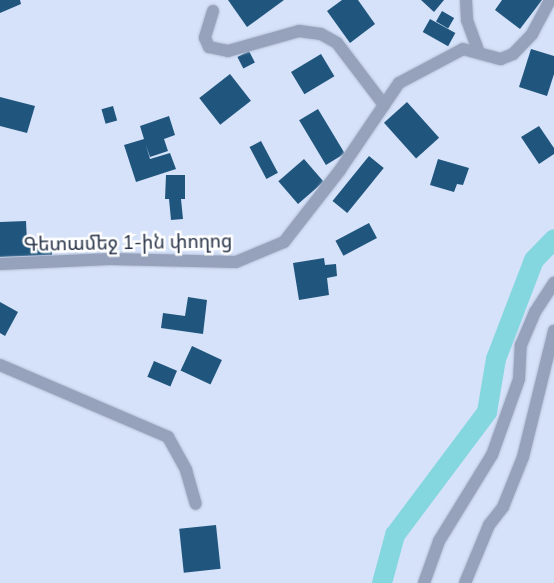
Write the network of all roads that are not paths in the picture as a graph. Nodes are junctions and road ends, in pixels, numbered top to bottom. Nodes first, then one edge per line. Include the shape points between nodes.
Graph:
1 (466, 0) edge
2 (550, 0) edge
3 (213, 11) dead end
4 (478, 50) junction
5 (384, 105) junction
6 (0, 264) edge
7 (554, 283) edge
8 (554, 331) edge
9 (0, 365) edge
10 (196, 504) dead end
11 (424, 583) edge
12 (465, 583) edge

1 - 4 street via 467,20
2 - 4 street via 532,34 514,54 500,59 488,57
3 - 5 street via 205,38 209,46 228,51 299,31 322,34 337,43
4 - 5 street, Գետամեջ 1-ին փողոց via 463,49 399,83
5 - 6 street, Գետամեջ 1-ին փողոց via 340,170 284,242 236,262 110,259
7 - 11 street via 535,312 521,345 519,379 492,455 439,541
8 - 12 street via 523,457 503,507 489,525
9 - 10 street via 168,437 186,470

